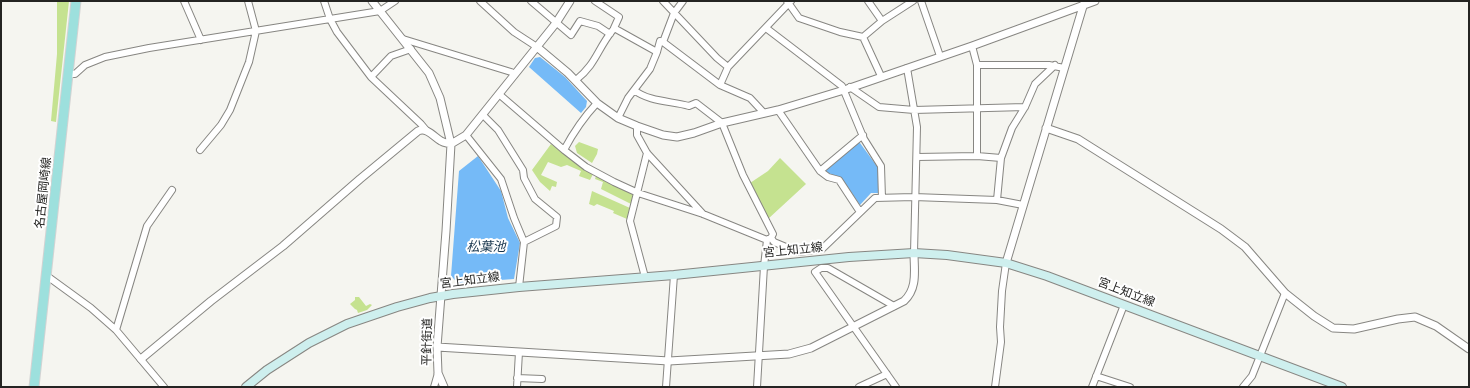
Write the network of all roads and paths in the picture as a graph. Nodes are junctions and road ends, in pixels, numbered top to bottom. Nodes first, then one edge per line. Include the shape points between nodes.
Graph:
1 (76, 1) edge
2 (184, 1) edge
3 (248, 1) edge
4 (324, 1) edge
5 (372, 1) edge
6 (395, 1) edge
7 (480, 1) edge
8 (531, 1) edge
9 (570, 1) edge
10 (595, 1) edge
11 (663, 1) edge
12 (682, 1) edge
13 (789, 1) edge
14 (868, 1) edge
15 (913, 1) edge
16 (921, 1) edge
17 (1095, 1) edge
18 (1084, 3) edge
19 (380, 11) junction
20 (674, 13) junction
21 (330, 19) junction
22 (882, 21) junction
23 (556, 23) junction
24 (614, 28) junction
25 (766, 28) junction
26 (256, 31) junction
27 (610, 34) junction
28 (863, 37) junction
29 (403, 39) junction
30 (201, 40) junction
31 (663, 42) junction
32 (972, 46) junction
33 (537, 47) junction
34 (411, 49) junction
35 (657, 52) junction
36 (940, 56) junction
37 (977, 65) junction
38 (1055, 66) junction
39 (728, 67) junction
40 (907, 68) junction
41 (1064, 68) junction
42 (69, 74) junction
43 (515, 74) junction
44 (881, 76) junction
45 (371, 77) junction
46 (576, 80) junction
47 (720, 85) junction
48 (847, 88) junction
49 (634, 90) junction
50 (500, 95) junction
51 (597, 103) junction
52 (978, 107) junction
53 (1026, 107) junction
54 (778, 110) junction
55 (914, 110) junction
56 (764, 113) junction
57 (483, 115) junction
58 (618, 118) junction
59 (722, 123) junction
60 (637, 126) junction
61 (1046, 128) junction
62 (426, 130) junction
63 (466, 135) junction
64 (863, 135) junction
65 (451, 144) junction
66 (200, 150) dead end
67 (564, 150) junction
68 (647, 153) junction
69 (978, 156) junction
70 (917, 157) junction
71 (1001, 158) junction
72 (820, 171) junction
73 (172, 190) dead end
74 (638, 193) junction
75 (914, 197) junction
76 (882, 198) junction
77 (996, 200) junction
78 (1023, 205) junction
79 (860, 212) junction
80 (703, 214) junction
81 (769, 239) junction
82 (524, 242) junction
83 (914, 253) junction
84 (1006, 263) junction
85 (764, 266) junction
86 (674, 275) junction
87 (47, 276) junction
88 (645, 277) junction
89 (519, 287) junction
90 (1285, 293) junction
91 (441, 296) junction
92 (1124, 305) junction
93 (894, 306) junction
94 (854, 327) junction
95 (116, 330) junction
96 (437, 347) junction
97 (1469, 349) edge
98 (519, 352) junction
99 (1260, 355) junction
100 (758, 357) junction
101 (141, 359) junction
102 (669, 361) junction
103 (438, 373) junction
104 (887, 374) junction
105 (1096, 376) junction
106 (517, 378) junction
107 (542, 380) dead end
108 (34, 387) edge
109 (164, 387) edge
110 (246, 387) edge
111 (434, 387) edge
112 (444, 387) edge
113 (517, 387) edge
114 (666, 387) edge
115 (757, 387) edge
116 (859, 387) edge
117 (896, 387) edge
118 (996, 387) edge
119 (1092, 387) edge
120 (1130, 387) edge
121 (1243, 387) edge
122 (1342, 387) edge

1 - 42 main road, 名古屋岡崎線
2 - 30 street
3 - 26 street
4 - 21 street
5 - 19 street, 平針街道
6 - 19 street
7 - 33 street via 514,32
8 - 23 street
9 - 23 street
10 - 24 street via 619,17
11 - 20 street
12 - 20 street
13 - 25 street
13 - 28 street via 799,18
14 - 22 street
15 - 22 street
16 - 36 street
17 - 18 street
18 - 32 street
18 - 41 street
19 - 21 street
19 - 29 street, 平針街道
20 - 31 street
20 - 39 street
21 - 26 street
21 - 45 street
22 - 28 street
23 - 27 street via 571,35 580,21 598,26
23 - 33 street
24 - 27 street
24 - 35 street
25 - 39 street
25 - 48 street
26 - 30 street
26 - 66 street via 249,62 230,110
27 - 46 street via 593,63
28 - 44 street
29 - 34 street, 平針街道
29 - 43 street
30 - 42 street via 105,57 85,65 75,74
31 - 35 street via 660,41
31 - 47 street
32 - 36 street
32 - 37 street
33 - 43 street
33 - 46 street
34 - 45 street via 391,56
34 - 65 street, 平針街道 via 429,73 440,98
35 - 49 street via 650,69
36 - 40 street
37 - 38 street
37 - 52 street
38 - 41 street
38 - 53 street via 1035,84
39 - 47 street
40 - 44 street
40 - 55 street
41 - 61 street
42 - 87 main road, 名古屋岡崎線
43 - 50 street
44 - 48 street
45 - 62 street
46 - 51 street
47 - 56 street via 750,98
48 - 54 street
48 - 55 street via 879,107
48 - 64 street
49 - 58 street
49 - 59 street via 641,96 689,106 696,103
50 - 57 street
50 - 67 street
51 - 58 street
51 - 67 street via 576,129
52 - 53 street
52 - 55 street
52 - 69 street
53 - 71 street via 1012,128
54 - 56 street
54 - 72 street
55 - 70 street
56 - 59 street
57 - 63 street
57 - 82 street via 498,130 523,170 524,178 535,199 557,218 556,226
58 - 60 street
59 - 60 street via 677,136 664,135
59 - 81 street via 743,175 773,234
60 - 68 street via 637,135
61 - 78 street
61 - 90 street via 1078,139 1221,229 1245,246
62 - 65 street via 440,141
62 - 101 street via 418,131 283,246
63 - 65 street
63 - 82 street via 501,179
64 - 72 street
64 - 76 street via 881,166
65 - 91 street, 平針街道
67 - 74 street via 586,167
68 - 74 street
68 - 80 street
69 - 70 street
69 - 71 street
70 - 75 street
71 - 77 street
72 - 79 street via 839,180
73 - 95 street via 146,226
74 - 80 street
74 - 88 street via 630,221
75 - 76 street
75 - 77 street
75 - 83 street
76 - 79 street via 875,198
77 - 78 street
78 - 84 street
79 - 81 street via 822,249 798,252
80 - 81 street
81 - 85 street
82 - 89 street
83 - 84 main road, 宮上知立線
83 - 85 main road, 宮上知立線
83 - 93 street via 912,292 904,301
84 - 92 main road, 宮上知立線
84 - 118 street
85 - 86 main road, 宮上知立線
85 - 100 street
86 - 88 main road, 宮上知立線
86 - 102 street
87 - 95 street
87 - 108 main road, 名古屋岡崎線
88 - 89 main road, 宮上知立線
89 - 91 main road, 宮上知立線
90 - 97 street via 1333,328 1354,329 1415,317 1436,326
90 - 99 street
91 - 96 street, 平針街道
91 - 110 main road, 宮上知立線 via 397,307 347,324 309,343
92 - 99 main road, 宮上知立線
92 - 105 street
93 - 94 street
93 - 94 street via 828,268 821,268 815,272
94 - 100 street via 805,350
94 - 104 street
95 - 101 street
96 - 98 street
96 - 103 street, 平針街道
98 - 102 street
98 - 106 street
99 - 121 street via 1252,376
99 - 122 main road, 宮上知立線
100 - 102 street
100 - 115 street
101 - 109 street
102 - 114 street
103 - 111 street
103 - 112 street, 平針街道
104 - 116 street
104 - 117 street
105 - 119 street
105 - 120 street
106 - 107 street
106 - 113 street

